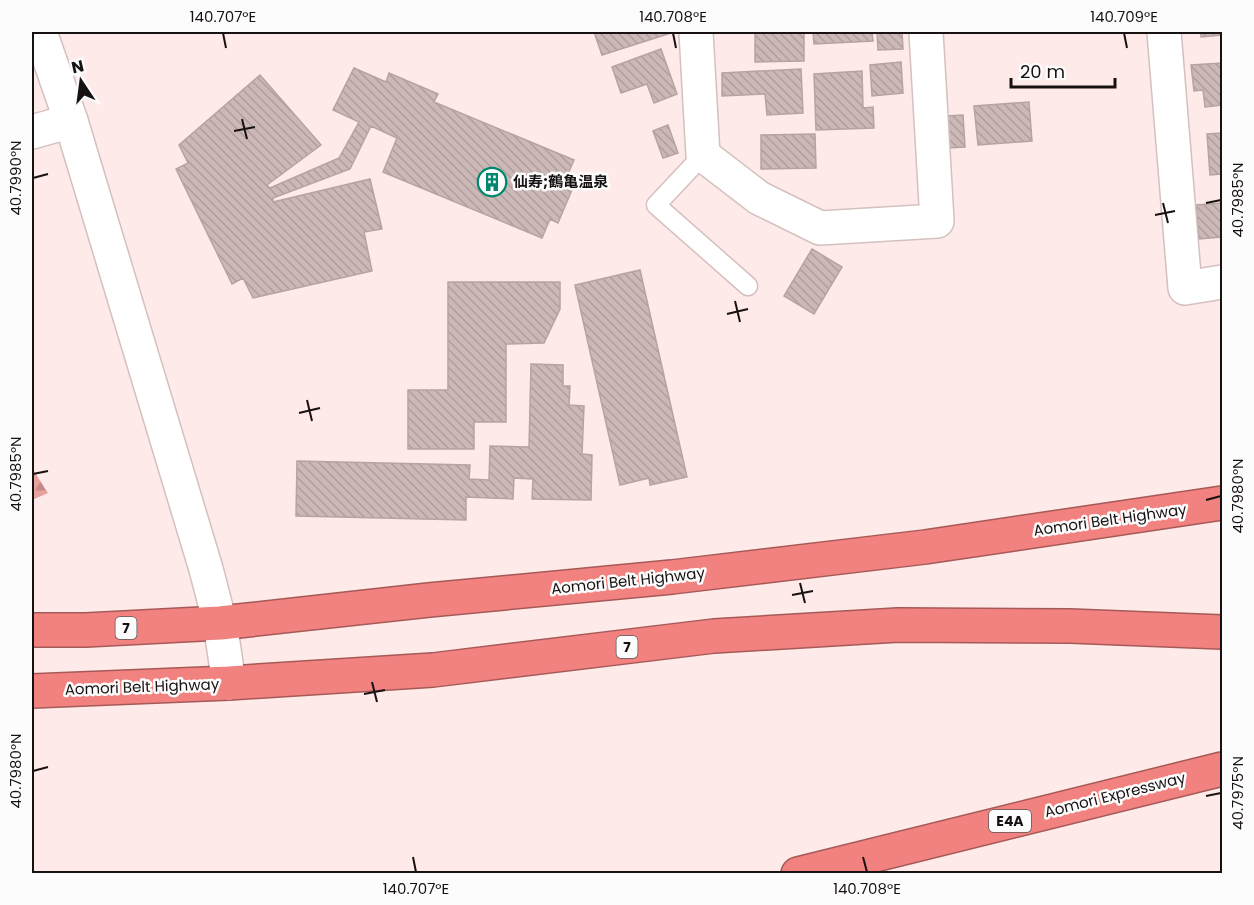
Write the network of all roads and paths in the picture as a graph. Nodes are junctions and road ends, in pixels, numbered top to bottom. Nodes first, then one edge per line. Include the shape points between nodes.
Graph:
1 (40, 32) edge
2 (696, 32) edge
3 (926, 32) edge
4 (1164, 32) edge
5 (71, 121) junction
6 (32, 132) edge
7 (703, 155) junction
8 (1222, 282) edge
9 (748, 286) dead end
10 (1222, 503) edge
11 (220, 623) junction
12 (32, 630) edge
13 (1222, 632) edge
14 (229, 683) junction
15 (32, 691) edge
16 (1222, 769) edge
17 (798, 873) edge

1 - 5 street
2 - 7 street
3 - 7 street via 937,220 820,228 759,198
4 - 8 street via 1185,288
5 - 6 street
5 - 11 street
7 - 9 lane via 656,205
10 - 11 highway, Aomori Belt Highway / 7 via 925,547
11 - 12 highway, Aomori Belt Highway / 7
11 - 14 street
13 - 14 highway, Aomori Belt Highway / 7 via 898,625 714,636 433,670
14 - 15 highway, Aomori Belt Highway / 7
16 - 17 highway, Aomori Expressway / E4A

